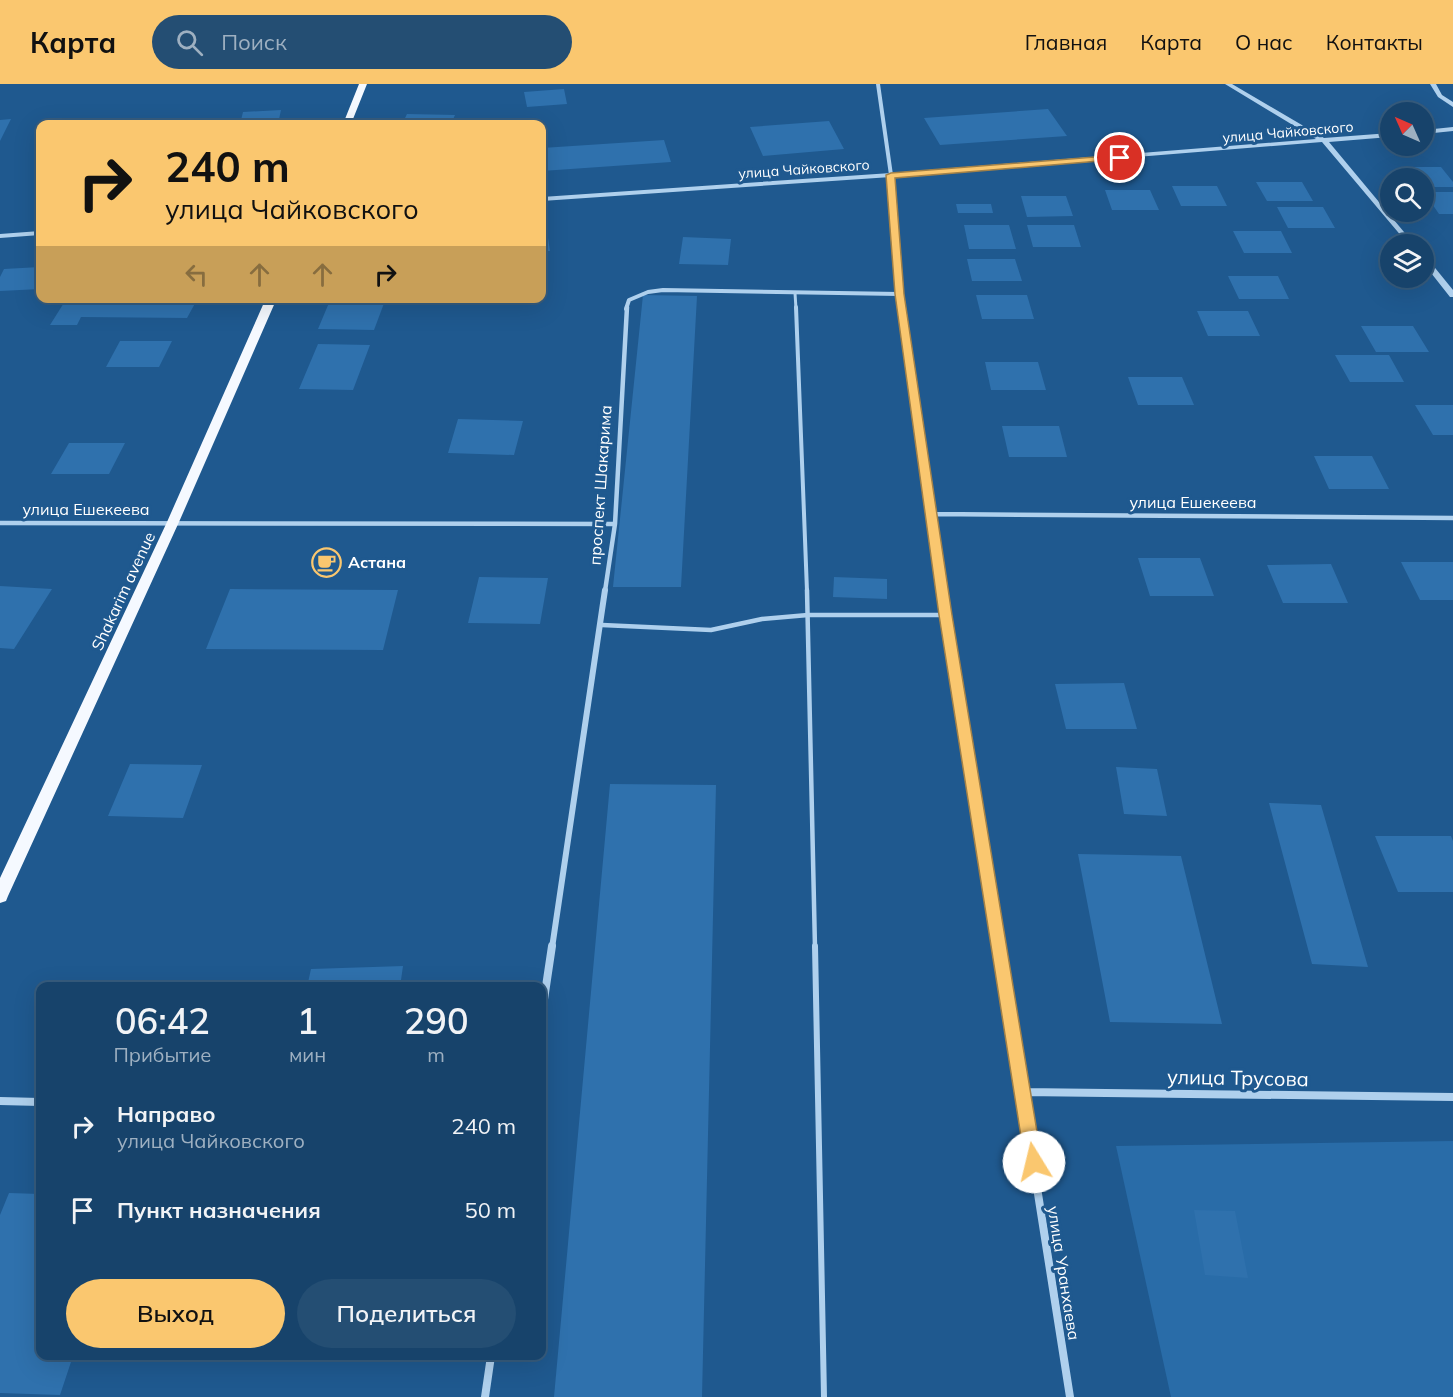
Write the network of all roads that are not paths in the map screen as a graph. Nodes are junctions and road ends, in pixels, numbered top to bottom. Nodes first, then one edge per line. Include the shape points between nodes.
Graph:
1 (363, 84) edge
2 (878, 84) edge
3 (1228, 84) edge
4 (1433, 84) edge
5 (1453, 105) edge
6 (348, 120) edge
7 (1453, 129) edge
8 (1434, 131) edge
9 (1380, 136) edge
10 (1326, 142) junction
11 (891, 175) junction
12 (546, 199) edge
13 (36, 233) edge
14 (1403, 234) edge
15 (0, 236) edge
16 (1434, 270) edge
17 (1449, 285) edge
18 (795, 293) junction
19 (899, 294) junction
20 (1453, 296) edge
21 (270, 303) edge
22 (932, 514) junction
23 (1453, 518) edge
24 (172, 522) junction
25 (0, 523) edge
26 (615, 524) junction
27 (808, 615) junction
28 (946, 615) junction
29 (602, 625) junction
30 (0, 896) edge
31 (546, 987) edge
32 (1023, 1092) junction
33 (1453, 1097) edge
34 (0, 1101) edge
35 (36, 1102) edge
36 (490, 1360) edge
37 (485, 1397) edge
38 (824, 1397) edge
39 (1070, 1397) edge

1 - 6 main road
2 - 11 street, улица Уранхаева
3 - 10 street
4 - 5 street via 1440,96
7 - 8 street
9 - 10 street, улица Чайковского
10 - 11 street, улица Чайковского
10 - 14 street
11 - 12 street, улица Чайковского
11 - 19 street, улица Уранхаева
13 - 15 street
16 - 17 street
17 - 20 street
18 - 19 street, проспект Шакарима
18 - 26 street, проспект Шакарима via 663,290 629,300 624,312
18 - 27 lane
19 - 22 street, улица Уранхаева
21 - 24 main road, Shakarim avenue
22 - 23 street, улица Ешекеева
22 - 28 street, улица Уранхаева
24 - 25 street, улица Ешекеева
24 - 26 street, улица Ешекеева
24 - 30 main road, Shakarim avenue
26 - 29 street, проспект Шакарима
27 - 28 lane
27 - 29 lane via 762,619 711,630
27 - 38 lane
28 - 32 street, улица Уранхаева
29 - 31 street, проспект Шакарима
32 - 33 street, улица Трусова
32 - 39 street, улица Уранхаева
34 - 35 street
36 - 37 street

